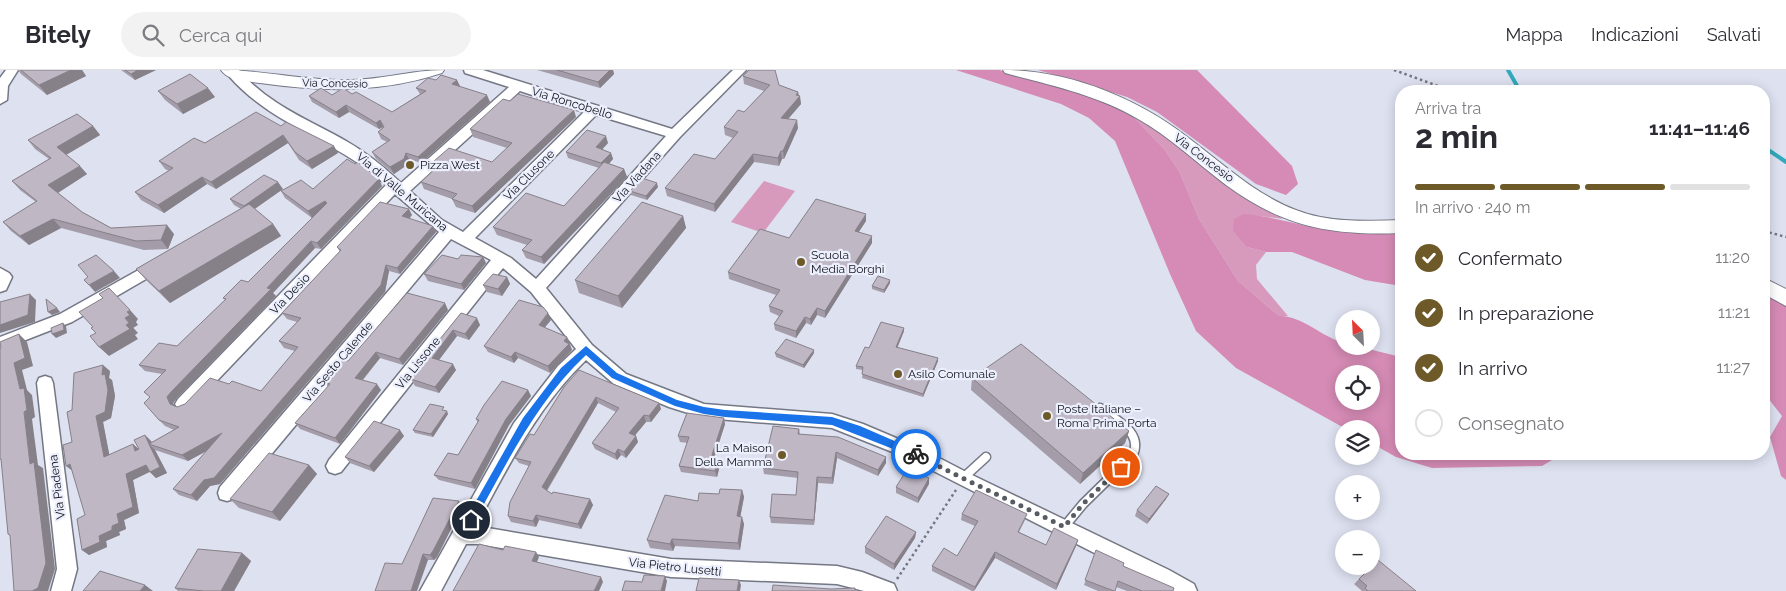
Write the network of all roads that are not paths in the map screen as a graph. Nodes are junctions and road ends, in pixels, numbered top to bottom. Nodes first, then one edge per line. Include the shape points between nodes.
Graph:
1 (12, 70) edge
2 (436, 70) edge
3 (470, 70) edge
4 (740, 70) edge
5 (1011, 70) edge
6 (231, 71) edge
7 (1, 85) edge
8 (518, 86) junction
9 (0, 100) edge
10 (593, 110) junction
11 (675, 134) junction
12 (399, 188) junction
13 (1395, 227) edge
14 (449, 232) junction
15 (464, 240) junction
16 (177, 254) edge
17 (501, 259) junction
18 (0, 274) edge
19 (0, 286) edge
20 (537, 288) junction
21 (1770, 289) edge
22 (1786, 299) edge
23 (0, 344) edge
24 (586, 350) junction
25 (45, 383) dead end
26 (184, 404) edge
27 (1100, 408) edge
28 (986, 457) dead end
29 (335, 466) dead end
30 (962, 479) junction
31 (227, 493) dead end
32 (1064, 527) junction
33 (462, 535) junction
34 (891, 587) edge
35 (61, 591) edge
36 (430, 591) edge
37 (1186, 591) edge

1 - 7 street
2 - 6 street, Via Concesio via 393,82 357,84 293,82
3 - 8 street, Via Roncobello
4 - 11 street, Via Viadana
5 - 13 street, Via Concesio via 1103,96 1143,114 1243,188 1289,214 1308,221
6 - 12 street, Via di Valle Muricana via 250,90 357,154
7 - 9 street
8 - 10 street, Via Roncobello
8 - 12 street, Via Desio
10 - 11 street, Via Roncobello
10 - 15 street, Via Clusone
11 - 20 street, Via Viadana
12 - 14 street, Via di Valle Muricana
12 - 26 street, Via Desio
14 - 15 street, Via di Valle Muricana
14 - 31 street, Via Sesto Calende
15 - 17 street, Via di Valle Muricana
16 - 23 street via 66,318
17 - 20 street, Via di Valle Muricana
17 - 29 street, Via Lissone
18 - 19 street via 4,277
20 - 24 street, Via di Valle Muricana
21 - 22 street
24 - 30 street, Via di Valle Muricana via 614,376 675,402 704,411 839,422 916,454
24 - 33 street via 564,371 526,420
25 - 35 street, Via Piadena via 66,569
27 - 32 lane via 1133,434 1138,447
28 - 30 lane
30 - 32 street, Via di Valle Muricana
32 - 37 street, Via di Valle Muricana
33 - 34 street, Via Pietro Lusetti via 671,568 836,575
33 - 36 street

